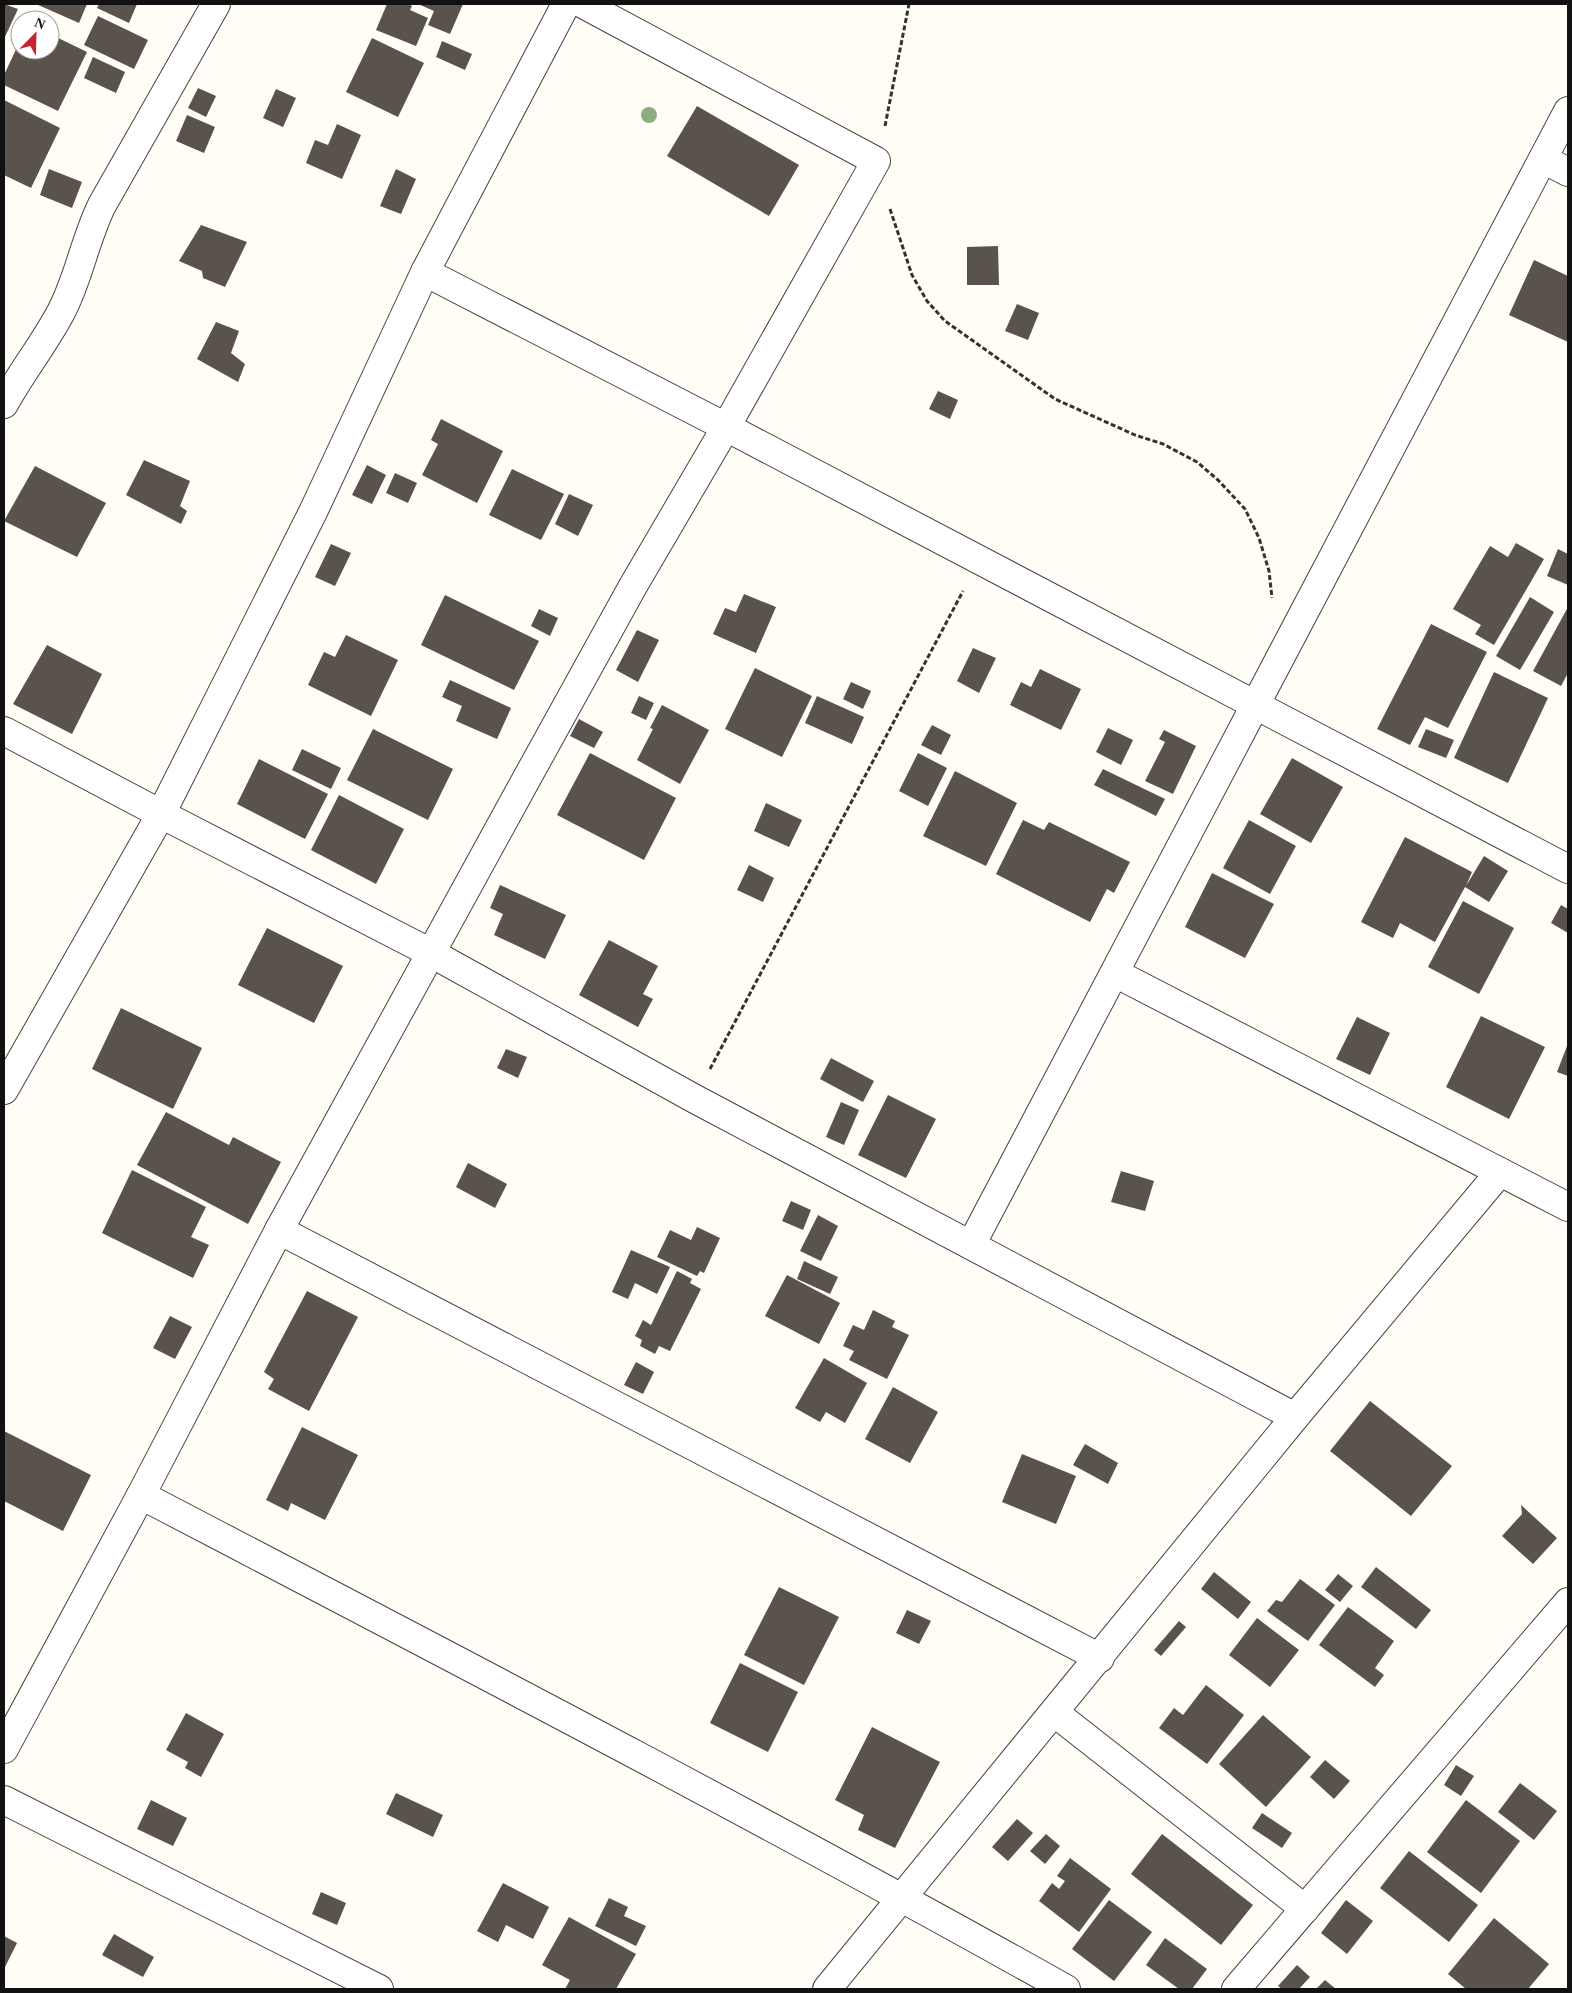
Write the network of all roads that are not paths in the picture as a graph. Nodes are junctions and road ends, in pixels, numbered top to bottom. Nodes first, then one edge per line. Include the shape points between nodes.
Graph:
1 (216, 4) edge
2 (566, 4) edge
3 (583, 4) edge
4 (1568, 111) edge
5 (1543, 159) junction
6 (1568, 172) edge
7 (425, 272) junction
8 (4, 404) edge
9 (726, 427) junction
10 (1255, 706) junction
11 (4, 731) edge
12 (161, 814) junction
13 (1568, 869) edge
14 (431, 953) junction
15 (1114, 972) junction
16 (4, 1090) edge
17 (1500, 1172) junction
18 (1568, 1207) edge
19 (279, 1230) junction
20 (971, 1245) junction
21 (1295, 1417) junction
22 (141, 1495) junction
23 (1568, 1602) edge
24 (1100, 1658) junction
25 (1055, 1712) junction
26 (4, 1749) edge
27 (4, 1800) edge
28 (901, 1897) junction
29 (1305, 1909) junction
30 (379, 1989) edge
31 (827, 1989) edge
32 (1066, 1989) edge
33 (1236, 1989) edge

1 - 8 street via 99,212 61,312
2 - 7 street
3 - 9 street via 876,161
4 - 5 street
5 - 6 street
5 - 10 street
7 - 9 street
7 - 12 street via 313,512
9 - 10 street
9 - 14 street via 633,586
10 - 13 street
10 - 15 street
11 - 12 street
12 - 14 street
12 - 16 street
14 - 19 street
14 - 20 street via 695,1099
15 - 17 street
15 - 20 street
17 - 18 street
17 - 21 street
19 - 22 street
19 - 24 street
20 - 21 street
21 - 24 street
22 - 26 street
22 - 28 street
23 - 29 street
24 - 25 street
25 - 28 street
25 - 29 street
27 - 30 street
28 - 31 street
28 - 32 street
29 - 33 street

